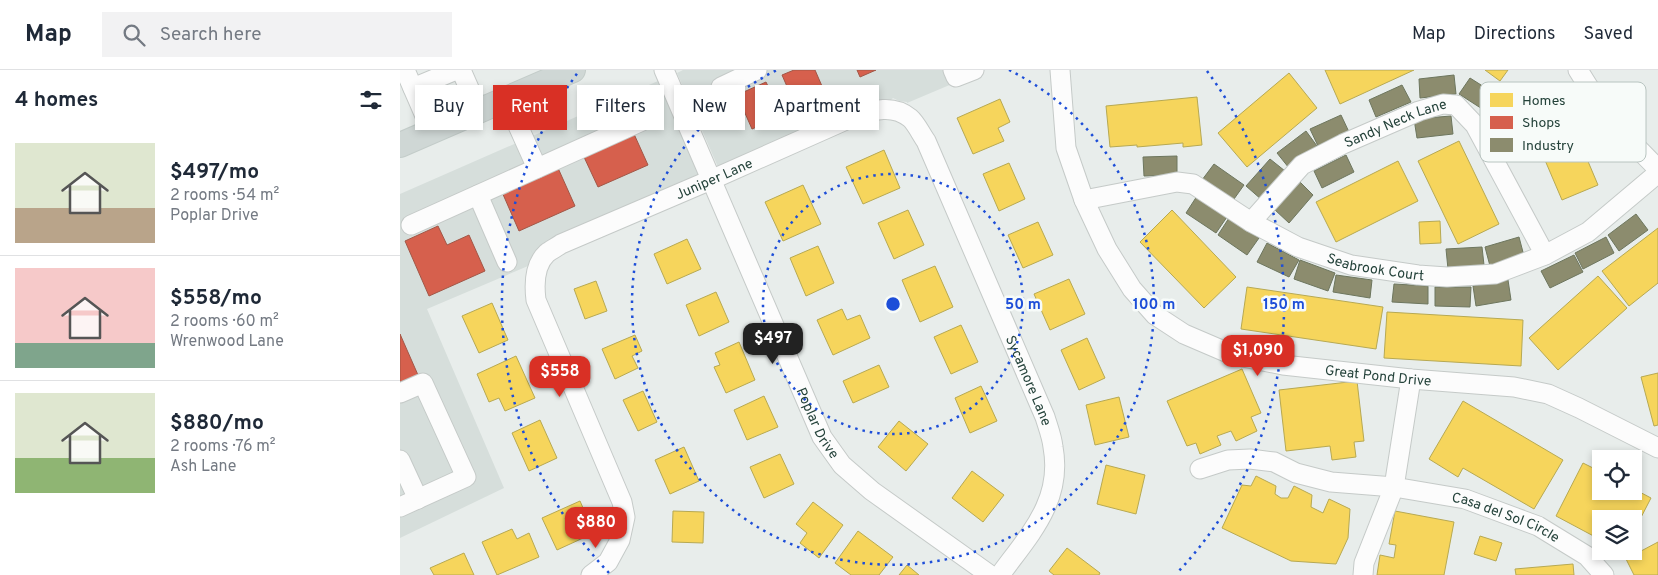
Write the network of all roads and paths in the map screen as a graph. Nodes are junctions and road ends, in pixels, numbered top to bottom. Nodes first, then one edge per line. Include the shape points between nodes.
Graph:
1 (405, 70) edge
2 (456, 70) edge
3 (461, 70) edge
4 (573, 70) edge
5 (664, 70) edge
6 (757, 70) edge
7 (953, 70) edge
8 (974, 70) edge
9 (1060, 70) edge
10 (1578, 70) edge
11 (539, 77) edge
12 (1586, 82) edge
13 (468, 85) edge
14 (528, 85) edge
15 (725, 85) edge
16 (413, 88) junction
17 (895, 110) joint
18 (436, 130) edge
19 (520, 130) edge
20 (622, 130) edge
21 (432, 132) junction
22 (1480, 133) edge
23 (400, 145) edge
24 (1646, 158) edge
25 (1496, 162) edge
26 (537, 168) junction
27 (1658, 171) edge
28 (713, 179) junction
29 (478, 195) junction
30 (1084, 200) junction
31 (1250, 222) junction
32 (411, 225) dead end
33 (1545, 255) junction
34 (507, 262) dead end
35 (1411, 380) junction
36 (400, 392) edge
37 (1658, 448) edge
38 (400, 460) edge
39 (1200, 469) dead end
40 (1394, 488) junction
41 (418, 499) junction
42 (400, 507) edge
43 (592, 575) edge
44 (990, 575) edge
45 (1000, 575) edge
46 (1363, 575) edge
47 (1604, 575) edge

1 - 16 street
2 - 16 street
3 - 13 street
4 - 11 main road
5 - 28 street, Poplar Drive
6 - 15 street
7 - 8 street via 956,77
9 - 30 street, Great Pond Drive via 1066,148
10 - 12 street
11 - 14 main road
16 - 21 street
17 - 28 street, Juniper Lane via 878,109 855,116
17 - 45 street, Sycamore Lane via 910,118 926,141 1045,417 1054,448 1051,496 1039,522
18 - 21 main road
19 - 26 street
20 - 26 street
21 - 23 main road
22 - 31 street, Sandy Neck Lane via 1456,105 1443,104 1419,111 1302,165
24 - 27 street
25 - 33 street, Sandy Neck Lane
26 - 29 street
27 - 33 street, Seabrook Court via 1588,232
28 - 43 street, Juniper Lane via 561,244 546,254 534,281 536,300 622,502 625,517 620,540 608,562
28 - 44 street, Poplar Drive via 822,437 842,465 872,492
29 - 32 street
29 - 34 street
30 - 31 street, Seabrook Court via 1177,182 1193,184
30 - 35 street, Great Pond Drive via 1107,249 1132,289 1155,315 1184,334 1233,355 1283,365
31 - 33 street, Seabrook Court via 1298,247 1351,265 1418,275 1495,274
35 - 37 street, Great Pond Drive via 1514,387 1548,394
35 - 40 street
36 - 41 street via 423,383 466,477
38 - 41 street
39 - 40 street, Casa del Sol Circle via 1228,460 1250,459 1274,462 1296,473 1331,482
40 - 46 street via 1364,563
40 - 47 street, Casa del Sol Circle via 1465,499 1538,526 1587,556
41 - 42 street

